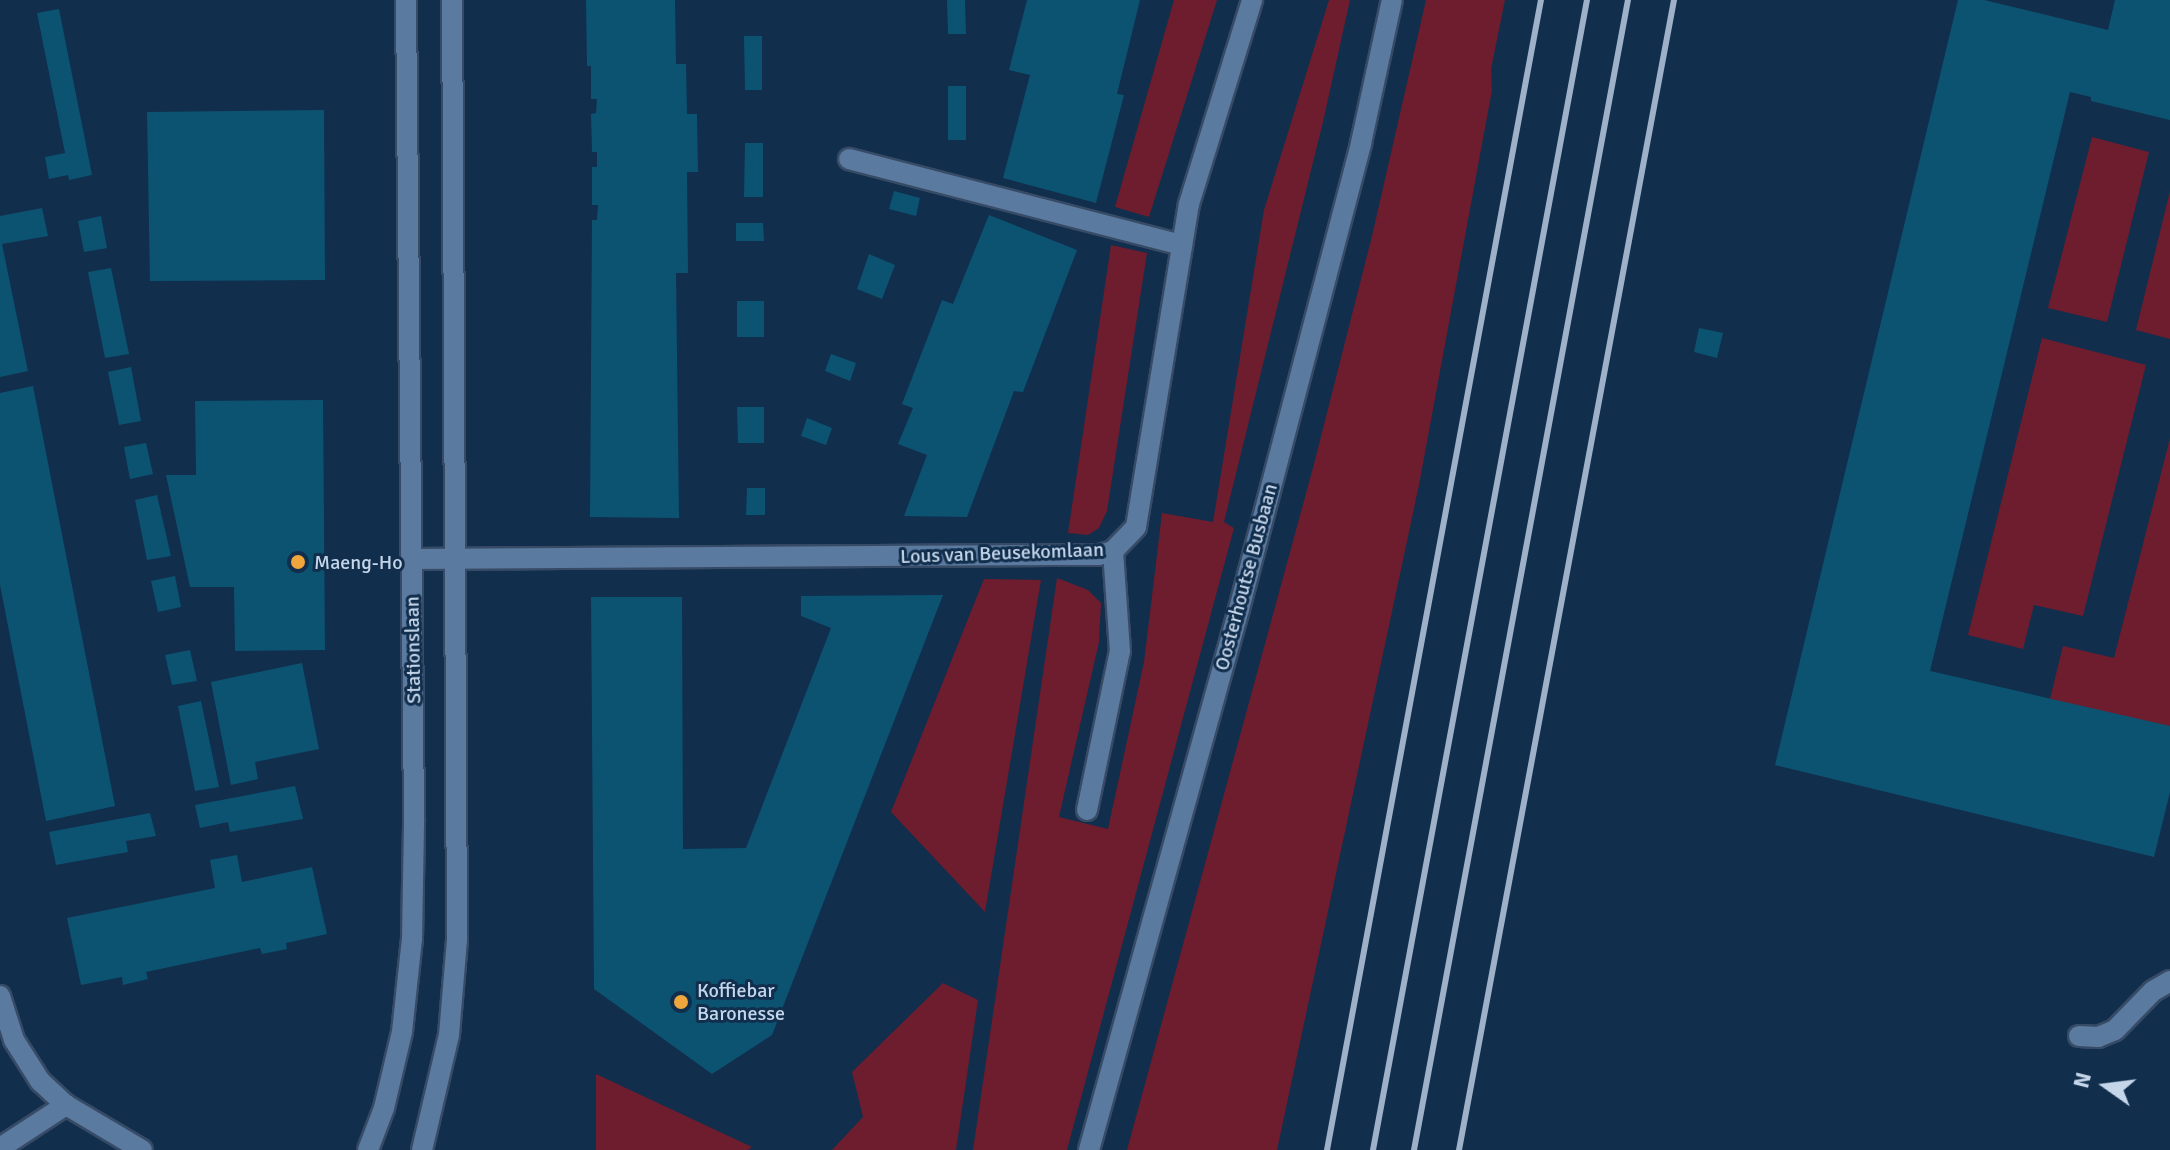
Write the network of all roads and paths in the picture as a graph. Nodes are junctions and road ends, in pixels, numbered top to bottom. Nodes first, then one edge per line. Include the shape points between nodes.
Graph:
1 (406, 0) edge
2 (452, 0) edge
3 (1252, 0) edge
4 (1392, 0) edge
5 (849, 159) dead end
6 (1182, 245) junction
7 (1113, 551) junction
8 (412, 559) junction
9 (455, 559) junction
10 (1087, 810) dead end
11 (2170, 981) edge
12 (0, 996) edge
13 (2079, 1036) dead end
14 (66, 1105) junction
15 (0, 1148) edge
16 (142, 1150) edge
17 (368, 1150) edge
18 (422, 1150) edge
19 (1089, 1150) edge

1 - 8 main road, Stationslaan
2 - 9 main road, Stationslaan
3 - 6 main road, Lous van Beusekomlaan via 1189,204
4 - 19 main road, Oosterhoutse Busbaan via 1361,143 1243,594
5 - 6 main road
6 - 7 main road, Lous van Beusekomlaan via 1140,510 1136,527
7 - 9 main road, Lous van Beusekomlaan via 1038,556
7 - 10 main road via 1120,651
8 - 9 main road, Lous van Beusekomlaan
8 - 17 main road, Stationslaan via 412,939 402,1032
9 - 18 main road, Stationslaan via 457,940 449,1035
11 - 13 main road via 2115,1030 2098,1037
12 - 14 main road via 14,1040 40,1081
14 - 15 main road
14 - 16 main road

